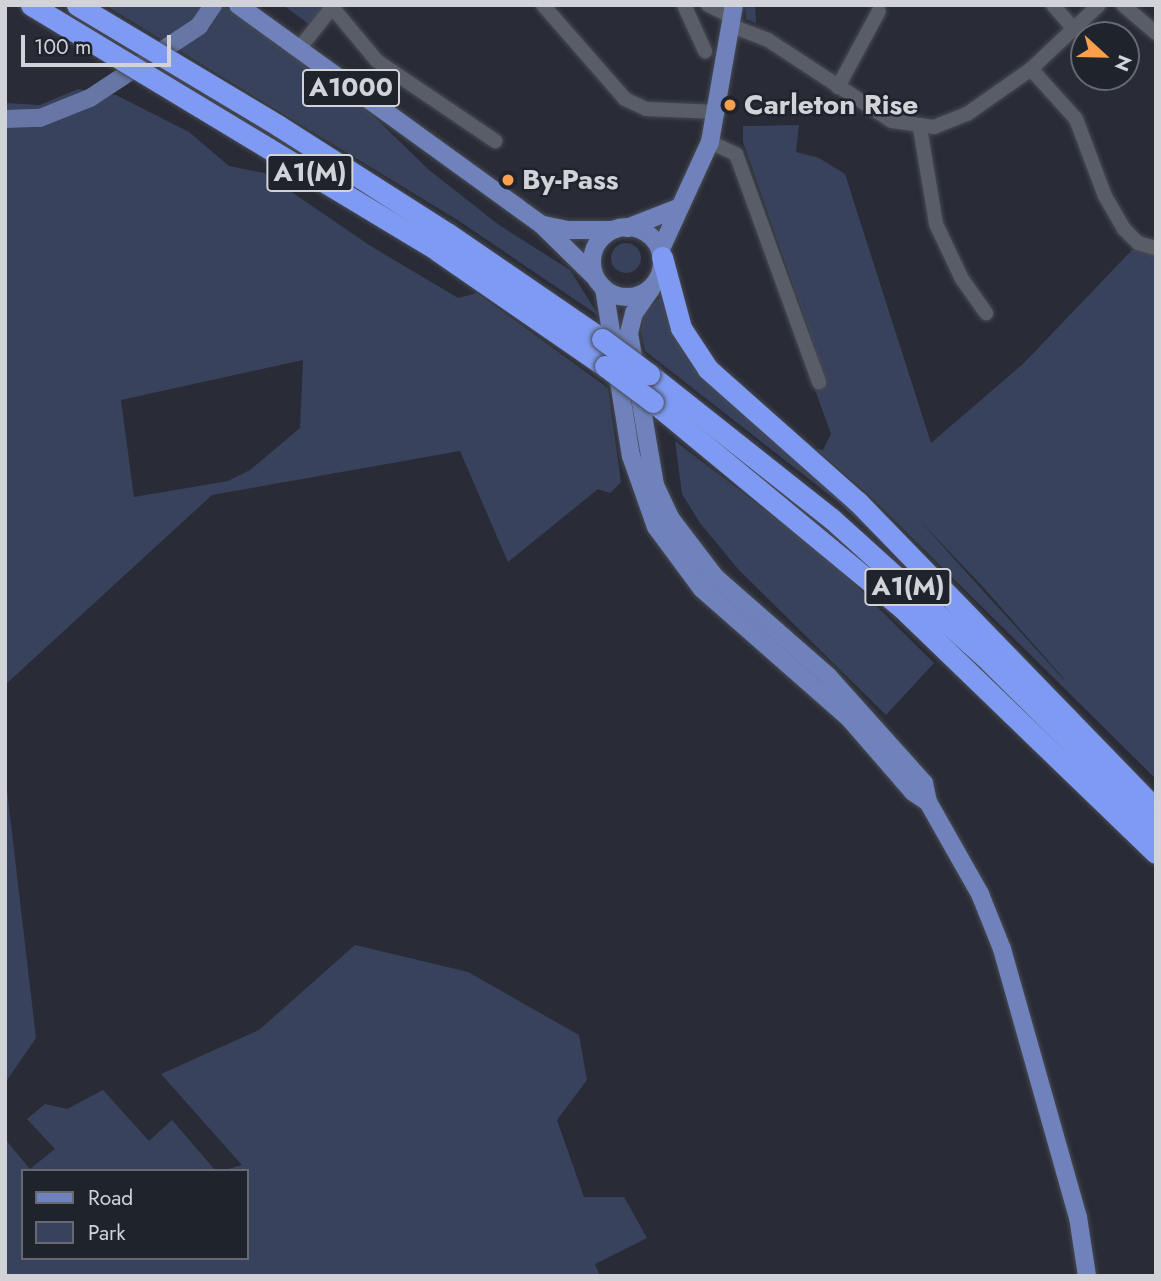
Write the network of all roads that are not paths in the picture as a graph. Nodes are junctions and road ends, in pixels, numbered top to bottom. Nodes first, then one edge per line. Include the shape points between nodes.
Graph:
1 (31, 5) edge
2 (77, 5) edge
3 (543, 5) edge
4 (684, 5) edge
5 (708, 5) edge
6 (1053, 5) edge
7 (1099, 5) edge
8 (1123, 5) edge
9 (239, 6) edge
10 (333, 6) edge
11 (879, 11) dead end
12 (731, 15) edge
13 (1084, 21) edge
14 (1070, 24) edge
15 (1156, 33) edge
16 (1070, 34) edge
17 (298, 50) junction
18 (705, 51) dead end
19 (1031, 69) junction
20 (838, 87) junction
21 (718, 111) junction
22 (919, 128) junction
23 (495, 141) dead end
24 (710, 142) junction
25 (678, 208) junction
26 (541, 224) junction
27 (619, 229) junction
28 (1156, 248) edge
29 (661, 254) junction
30 (599, 282) junction
31 (650, 289) junction
32 (986, 313) dead end
33 (819, 382) dead end
34 (928, 802) junction
35 (1156, 809) edge
36 (1156, 827) edge
37 (1156, 853) edge
38 (1084, 1243) junction
39 (1087, 1276) edge
40 (1099, 1276) edge

1 - 37 highway, A1(M), bridge via 438,251 653,402 901,607
2 - 36 highway, A1(M), bridge via 447,233 649,374 842,528 990,662
3 - 21 street via 625,99 661,111
4 - 18 street
5 - 12 street
6 - 14 street
7 - 13 street
8 - 15 street
9 - 17 main road, A1000
10 - 17 street
10 - 23 street via 377,61
11 - 20 street
12 - 20 street
12 - 21 main road
16 - 19 street
17 - 26 main road, A1000
19 - 22 street via 967,114
19 - 28 street via 1076,119 1105,196 1138,243
20 - 22 street via 892,121
21 - 24 main road
22 - 32 street via 936,224 962,279
24 - 25 main road
24 - 33 street via 736,154
25 - 27 main road
25 - 29 main road
26 - 27 main road, A1000 via 566,230
26 - 30 main road, A1000
27 - 29 main road via 651,237
27 - 30 main road via 595,248
29 - 31 main road via 661,271
29 - 35 highway via 681,328 708,369 858,502
30 - 31 main road via 632,297
30 - 34 main road via 631,456 656,527 702,589 849,718 913,792
31 - 34 main road via 634,313 629,333 655,485 671,519 715,577 859,707 914,768
34 - 38 main road via 981,894 1002,949
38 - 39 main road
38 - 40 main road

